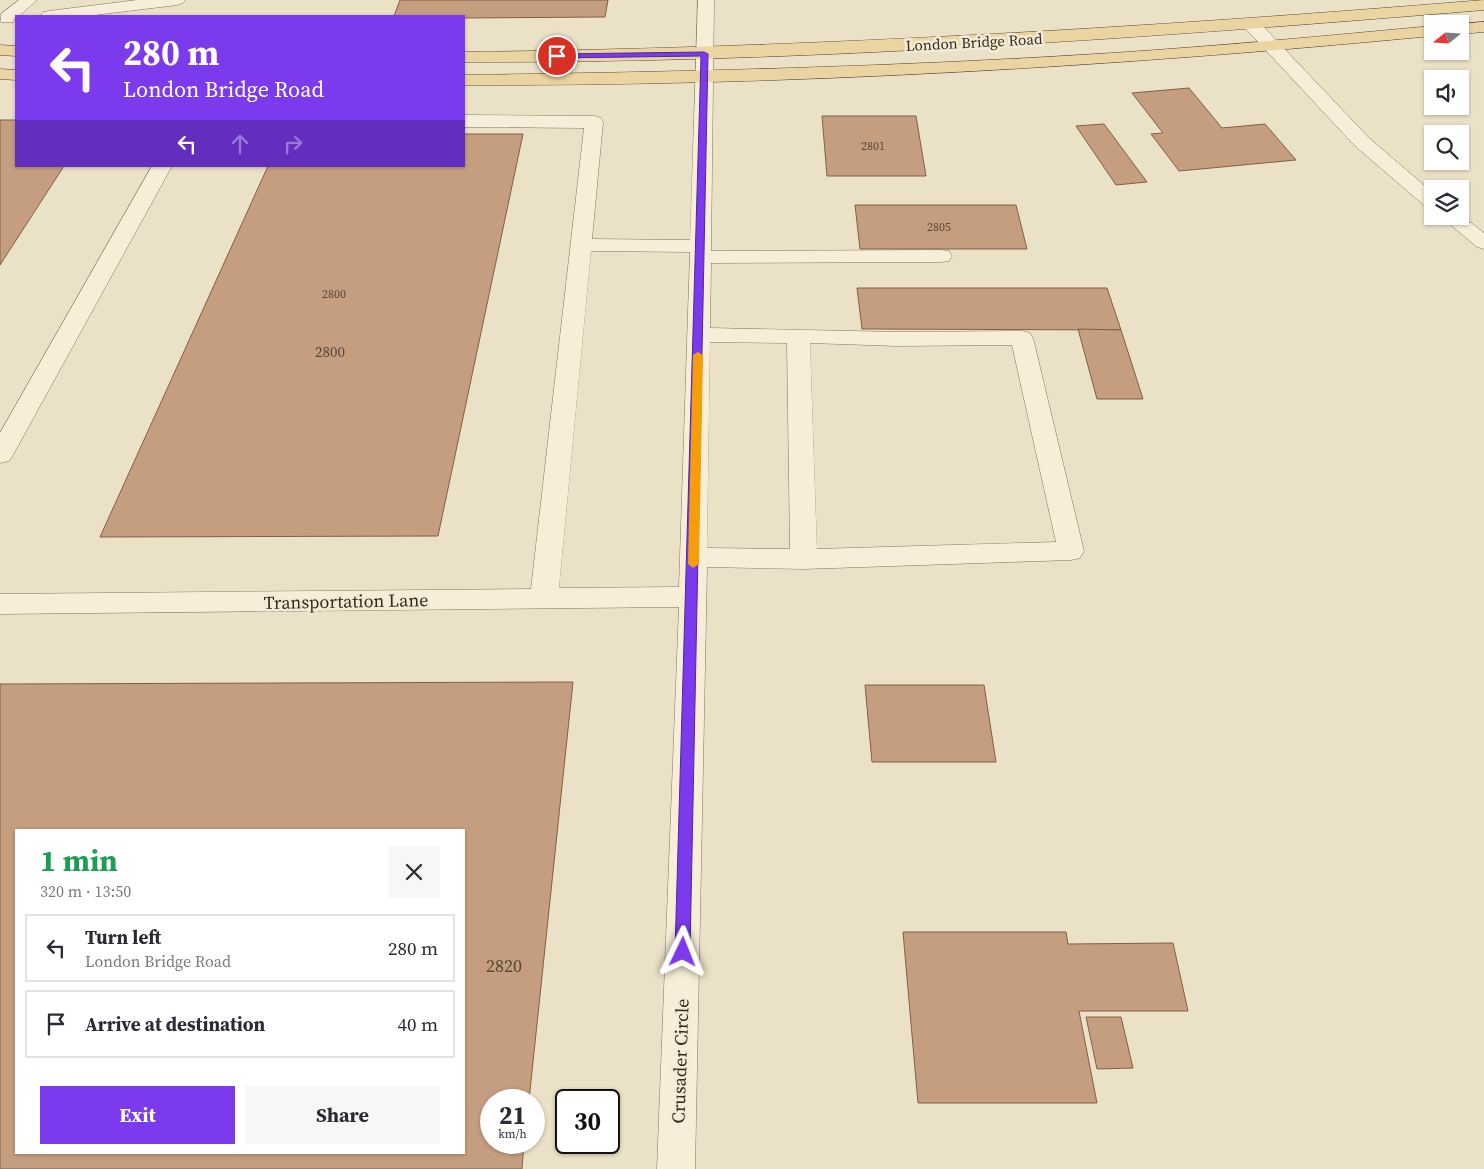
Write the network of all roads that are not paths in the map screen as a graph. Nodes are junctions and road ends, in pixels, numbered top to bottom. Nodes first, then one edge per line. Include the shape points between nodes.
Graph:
1 (29, 0) edge
2 (177, 0) edge
3 (706, 0) edge
4 (1484, 4) edge
5 (57, 15) edge
6 (8, 18) edge
7 (1251, 24) junction
8 (1484, 27) edge
9 (1469, 28) edge
10 (1424, 33) edge
11 (1271, 46) junction
12 (0, 50) edge
13 (15, 51) edge
14 (465, 57) edge
15 (704, 65) junction
16 (0, 74) edge
17 (15, 75) edge
18 (465, 80) edge
19 (465, 121) edge
20 (161, 167) edge
21 (1424, 195) edge
22 (1461, 225) edge
23 (1484, 244) edge
24 (581, 245) junction
25 (700, 251) junction
26 (941, 256) dead end
27 (698, 335) junction
28 (798, 336) junction
29 (0, 455) edge
30 (693, 557) junction
31 (804, 559) junction
32 (693, 597) junction
33 (544, 599) junction
34 (0, 604) edge
35 (676, 1169) edge

1 - 6 street
2 - 5 street
3 - 15 street, Crusader Circle
4 - 7 main road, London Bridge Road
7 - 11 street
7 - 15 main road, London Bridge Road
8 - 9 main road
10 - 11 main road, London Bridge Road
11 - 15 main road, London Bridge Road via 982,66
11 - 21 street via 1362,142
12 - 13 main road
14 - 15 main road, London Bridge Road
15 - 18 main road, London Bridge Road
15 - 25 street, Crusader Circle
16 - 17 main road
19 - 24 street via 594,122
20 - 29 street
22 - 23 street
24 - 25 street
24 - 33 street
25 - 26 street
25 - 27 street, Crusader Circle
27 - 28 street
27 - 30 street, Crusader Circle
28 - 31 street
28 - 31 street via 1022,338 1071,551
30 - 31 street
30 - 32 street, Crusader Circle
32 - 33 street, Transportation Lane
32 - 35 street, Crusader Circle
33 - 34 street, Transportation Lane

